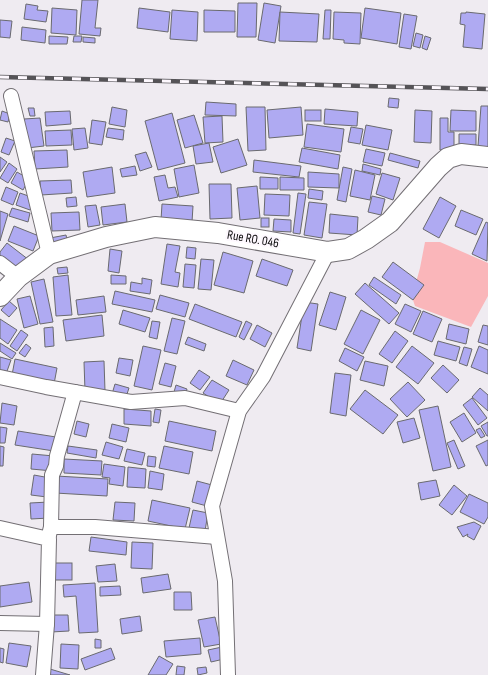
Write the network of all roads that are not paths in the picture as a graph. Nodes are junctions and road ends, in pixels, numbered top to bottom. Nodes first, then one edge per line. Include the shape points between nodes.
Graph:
1 (11, 96) dead end
2 (488, 157) edge
3 (328, 252) junction
4 (49, 254) junction
5 (0, 262) edge
6 (18, 277) junction
7 (0, 296) edge
8 (0, 377) edge
9 (75, 392) junction
10 (239, 412) junction
11 (0, 528) edge
12 (50, 533) junction
13 (217, 537) junction
14 (0, 623) edge
15 (47, 624) junction
16 (43, 675) edge
17 (228, 675) edge

1 - 4 street
2 - 3 street, Rue RO. 046 via 462,154 448,158 438,166 390,222 348,249
3 - 4 street, Rue RO. 046 via 218,233 155,227 106,237
3 - 10 street via 263,377
4 - 6 street, Rue RO. 046
5 - 6 street
6 - 7 street, Rue RO. 046
8 - 9 street
9 - 10 street via 130,402 185,398
9 - 12 street via 52,475
10 - 13 street via 212,506
11 - 12 street
12 - 13 street via 95,527
12 - 15 street
13 - 17 street via 225,582
14 - 15 street
15 - 16 street

